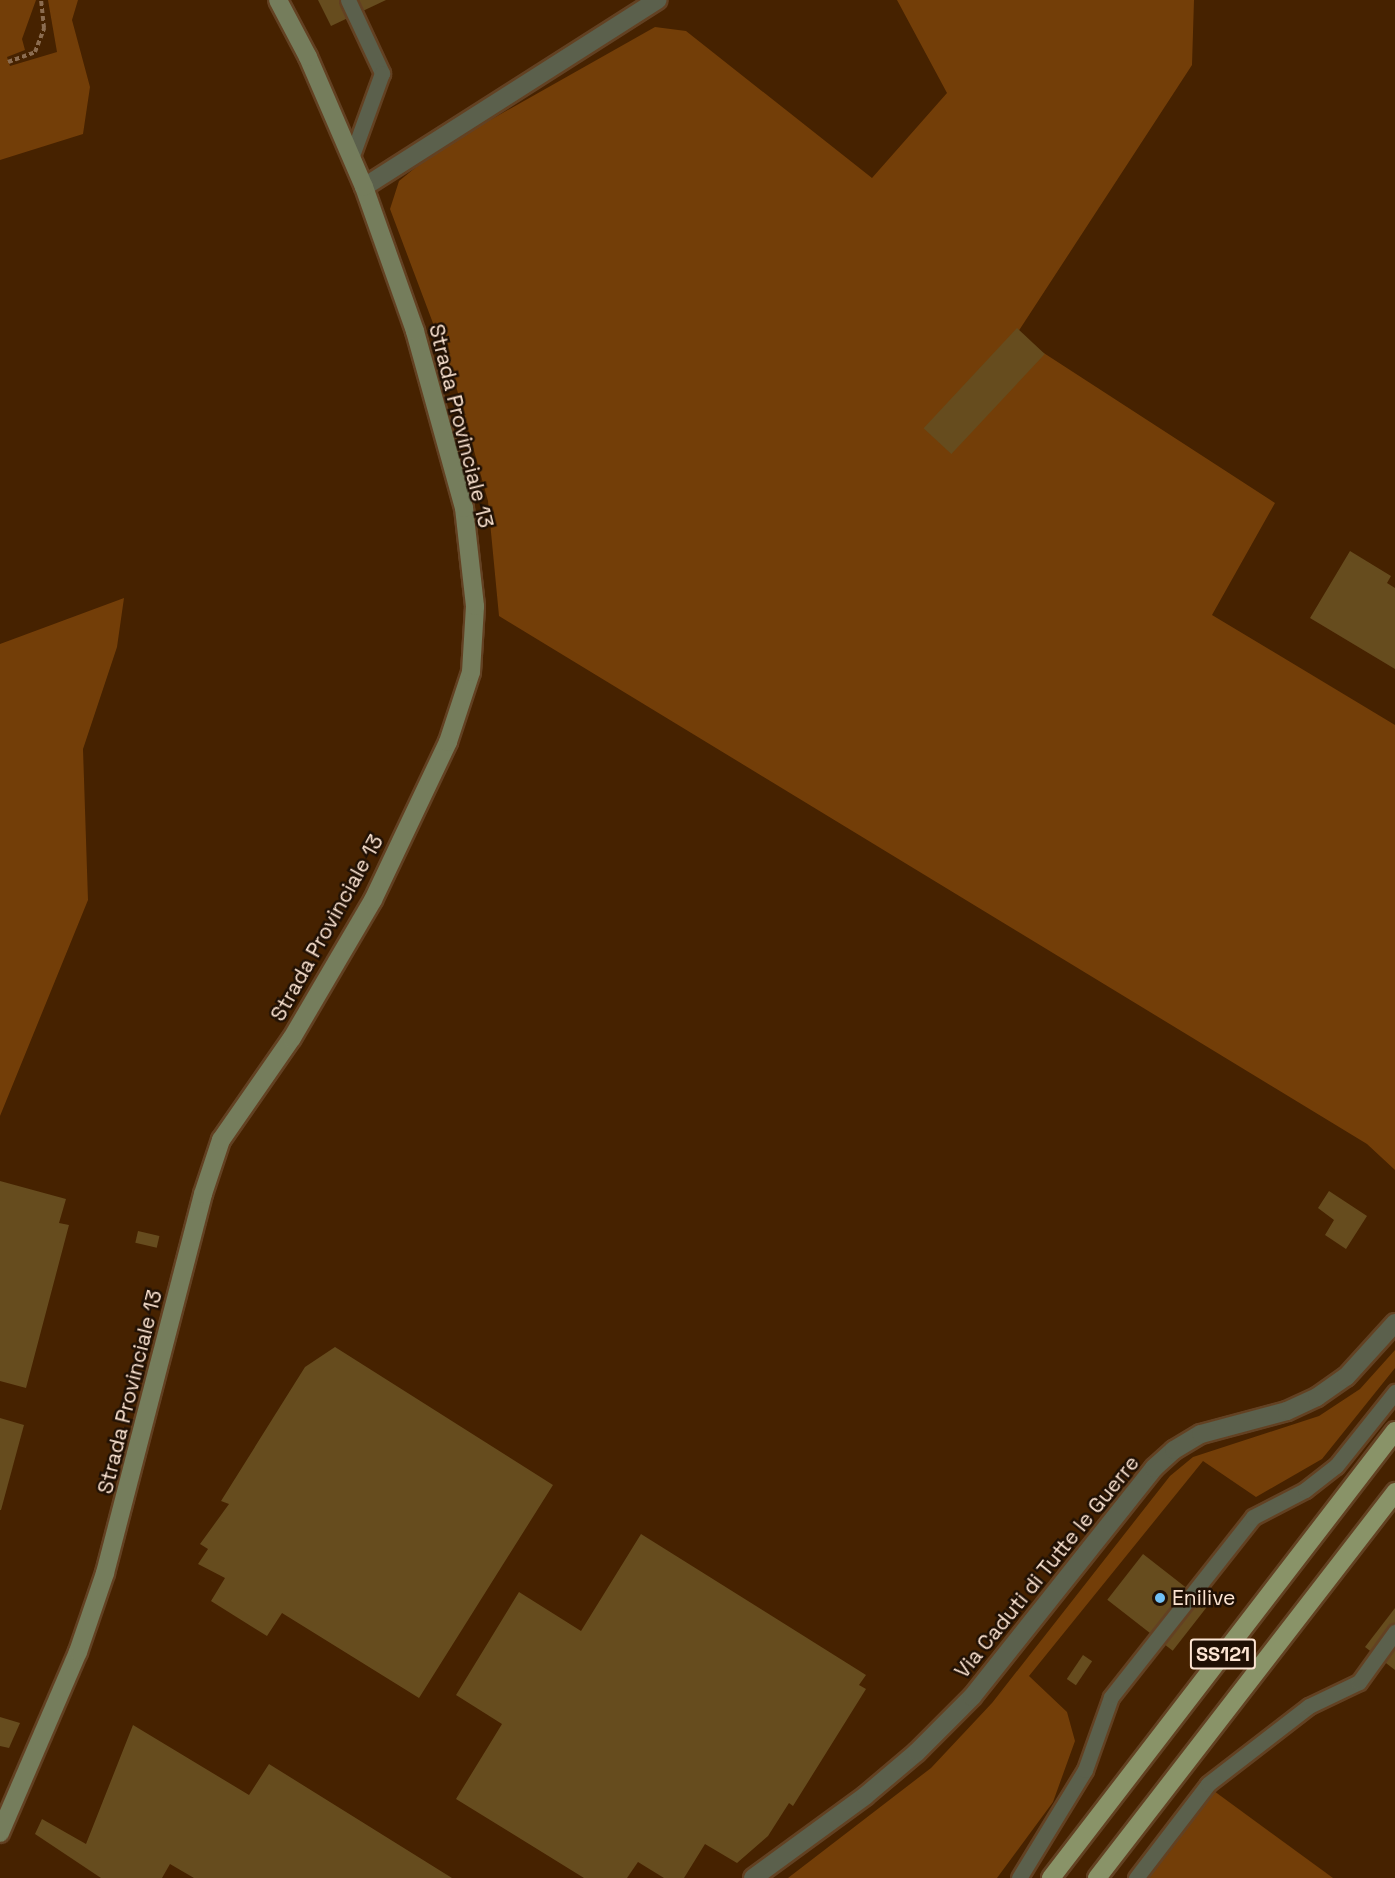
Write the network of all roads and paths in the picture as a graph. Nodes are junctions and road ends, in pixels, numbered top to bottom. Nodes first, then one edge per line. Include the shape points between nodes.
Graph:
1 (41, 0) edge
2 (278, 0) edge
3 (348, 0) edge
4 (658, 0) edge
5 (8, 62) dead end
6 (351, 158) junction
7 (364, 187) junction
8 (1395, 1323) edge
9 (1395, 1392) edge
10 (1395, 1431) edge
11 (1395, 1492) edge
12 (1395, 1632) edge
13 (0, 1833) edge
14 (753, 1878) edge
15 (1019, 1878) edge
16 (1051, 1878) edge
17 (1096, 1878) edge
18 (1136, 1878) edge

1 - 5 path via 44,28 35,52
2 - 6 main road, Strada Provinciale 13 via 308,57
3 - 6 lane via 382,73
4 - 7 street
6 - 7 main road, Strada Provinciale 13
7 - 13 main road, Strada Provinciale 13 via 415,331 464,508 475,606 471,672 448,742 373,900 292,1038 221,1140 203,1194 105,1573 78,1652
8 - 14 street, Via Caduti di Tutte le Guerre via 1346,1377 1317,1397 1287,1412 1201,1434 1174,1450 1154,1468 1015,1647 964,1705 865,1796
9 - 15 lane via 1336,1466 1305,1490 1254,1517 1112,1697 1085,1770
10 - 16 main road, SS121
11 - 17 main road, SS121
12 - 18 lane via 1359,1682 1309,1706 1208,1784

